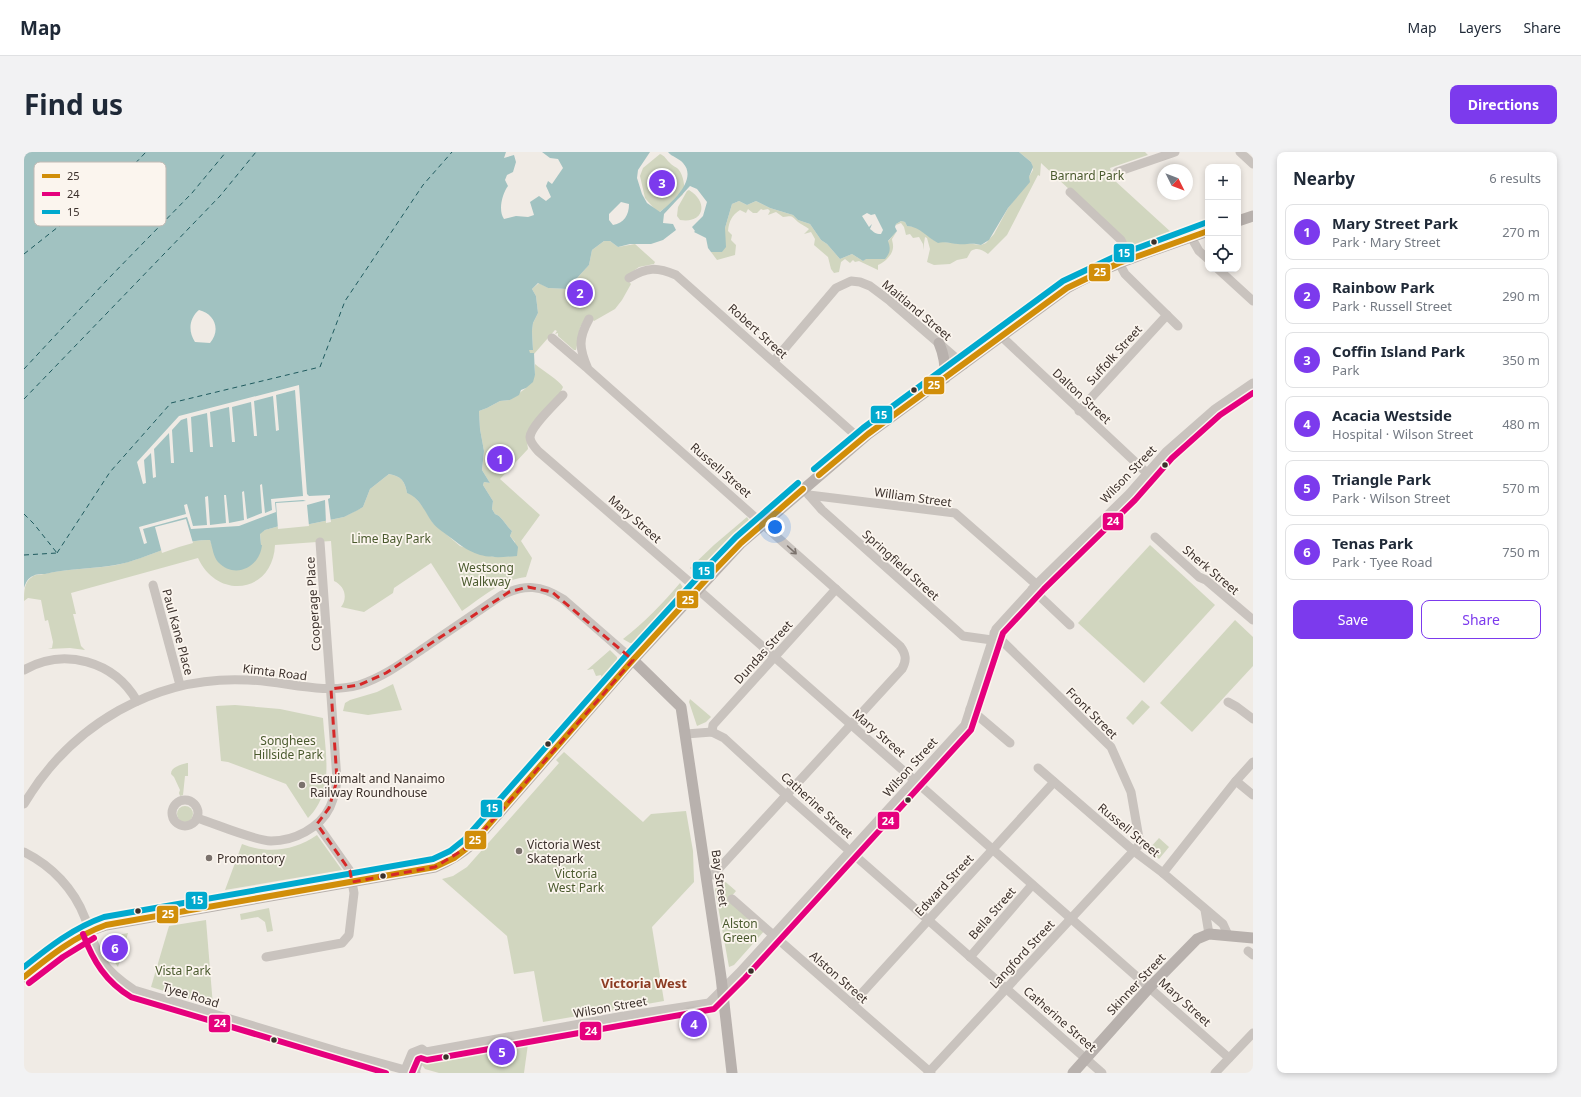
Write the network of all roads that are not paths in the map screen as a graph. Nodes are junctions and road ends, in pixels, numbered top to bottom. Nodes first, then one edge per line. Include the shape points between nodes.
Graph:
1 (1175, 152) edge
2 (1240, 152) edge
3 (1253, 164) edge
4 (1117, 172) dead end
5 (1070, 192) dead end
6 (1252, 220) edge
7 (1241, 221) edge
8 (1205, 232) edge
9 (1191, 237) junction
10 (1205, 256) edge
11 (1129, 258) junction
12 (1118, 263) junction
13 (1221, 272) edge
14 (629, 278) dead end
15 (1253, 301) edge
16 (1167, 315) junction
17 (589, 319) dead end
18 (1178, 326) dead end
19 (1001, 336) junction
20 (552, 338) dead end
21 (939, 343) junction
22 (774, 361) junction
23 (964, 365) junction
24 (588, 369) junction
25 (945, 378) junction
26 (1253, 383) edge
27 (563, 395) dead end
28 (1080, 411) junction
29 (861, 440) junction
30 (1148, 474) junction
31 (806, 492) junction
32 (762, 524) junction
33 (1155, 537) dead end
34 (320, 542) dead end
35 (153, 586) dead end
36 (1034, 587) junction
37 (697, 589) junction
38 (836, 589) junction
39 (1253, 620) edge
40 (1070, 625) dead end
41 (993, 637) junction
42 (774, 657) junction
43 (633, 660) junction
44 (24, 670) edge
45 (180, 685) junction
46 (331, 689) junction
47 (136, 701) junction
48 (1228, 702) dead end
49 (970, 709) junction
50 (1253, 719) edge
51 (851, 724) junction
52 (712, 732) junction
53 (686, 734) junction
54 (1010, 743) dead end
55 (1253, 762) edge
56 (1038, 768) dead end
57 (915, 780) junction
58 (1236, 781) junction
59 (1054, 782) junction
60 (786, 795) junction
61 (1253, 795) edge
62 (24, 804) edge
63 (197, 818) dead end
64 (317, 824) junction
65 (993, 849) junction
66 (850, 851) junction
67 (24, 852) edge
68 (1134, 852) junction
69 (1163, 873) junction
70 (713, 875) dead end
71 (352, 882) junction
72 (1032, 885) junction
73 (732, 899) dead end
74 (1205, 910) junction
75 (1071, 919) junction
76 (927, 920) junction
77 (90, 931) junction
78 (1209, 934) junction
79 (772, 935) junction
80 (1228, 935) junction
81 (1253, 938) edge
82 (266, 957) dead end
83 (970, 957) junction
84 (24, 977) edge
85 (1150, 987) junction
86 (1006, 989) junction
87 (723, 990) junction
88 (852, 1004) junction
89 (1253, 1033) edge
90 (426, 1052) junction
91 (1229, 1058) junction
92 (1086, 1059) junction
93 (405, 1070) junction
94 (415, 1073) edge
95 (732, 1073) edge
96 (930, 1073) edge
97 (1073, 1073) edge
98 (1102, 1073) edge
99 (1215, 1073) edge

1 - 4 street
2 - 3 street
5 - 11 street via 1121,240
6 - 7 main road
8 - 9 main road
9 - 10 street
9 - 11 main road
11 - 12 main road
12 - 16 street via 1125,274
12 - 19 main road via 1068,288
13 - 15 street
14 - 22 street, Robert Street via 649,269 676,275
16 - 18 street
16 - 28 street, Suffolk Street
17 - 24 street, Russell Street via 581,342 581,352
19 - 23 main road
19 - 28 street, Dalton Street
20 - 24 street, Russell Street
21 - 22 street, Maitland Street via 870,286 851,281 836,288
21 - 23 street, Maitland Street
21 - 25 main road via 946,367
22 - 29 street, Robert Street
23 - 25 main road
24 - 32 street, Russell Street
25 - 29 main road
26 - 30 street, Wilson Street via 1196,425 1166,452
27 - 37 street, Mary Street via 535,427 530,435 531,441 538,451
28 - 30 street, Dalton Street
29 - 31 main road
30 - 36 street, Wilson Street
31 - 32 main road
31 - 36 street, William Street via 955,513
31 - 41 street, Springfield Street via 822,510 963,636
32 - 37 main road
32 -> 38 street, Russell Street
33 - 39 street, Sherk Street
34 - 46 street, Cooperage Place
35 - 45 street, Paul Kane Place
36 - 40 street, William Street
36 - 41 street, Wilson Street via 996,629
37 - 42 street, Mary Street
37 - 43 main road
38 - 42 street, Dundas Street
38 - 51 street, Russell Street via 900,646 906,657 902,669
41 - 49 street, Wilson Street
41 - 68 street, Front Street via 1110,746 1130,792 1140,844
42 - 51 street, Mary Street
42 - 52 street, Dundas Street via 713,725
43 - 46 street, Kimta Road via 563,599 540,588 522,588 502,595 386,673 359,685
43 - 53 main road via 681,707
43 - 71 main road via 460,854 435,867
44 - 47 street via 52,659 84,661 112,674 124,684
45 - 46 street, Kimta Road via 214,680 242,680
45 - 47 street, Kimta Road
46 - 64 street, Cooperage Place via 337,780 329,808
47 - 62 street, Kimta Road via 103,720 71,745 41,777
48 - 50 street
49 - 54 street
49 - 57 street, Wilson Street via 965,724
51 - 57 street, Mary Street
51 - 60 street
52 - 53 street
52 - 60 street, Catherine Street via 724,738
53 - 87 main road, Bay Street
55 - 58 street
56 - 59 street, Russell Street
57 - 65 street, Mary Street
57 - 66 street, Wilson Street
58 - 61 street
58 - 69 street
59 - 65 street, Edward Street
59 - 68 street, Russell Street
60 - 66 street, Catherine Street
60 - 70 street
63 - 64 street via 271,841 298,836
64 - 71 street via 350,871
65 - 72 street, Mary Street
65 - 76 street, Edward Street
66 - 76 street, Catherine Street
66 - 79 street, Wilson Street
67 - 77 street, Tyee Road via 38,859 59,876 80,906
68 - 69 street, Russell Street
68 - 75 street, Langford Street
69 - 74 street, Russell Street
71 - 77 main road via 106,925
71 - 82 street via 354,893 349,935 342,943
72 - 75 street, Mary Street
72 - 83 street, Bella Street
73 - 79 street, Alston Street
74 - 78 street
74 - 80 street, Russell Street via 1223,924
75 - 85 street, Mary Street
75 - 86 street, Langford Street
76 - 83 street, Catherine Street
76 - 88 street, Edward Street
77 - 84 main road via 58,950
77 - 93 street, Tyee Road via 103,962 115,976 134,990
78 - 80 main road
78 - 85 main road, Skinner Street via 1197,939
79 - 87 street, Wilson Street
79 - 88 street, Alston Street
80 - 81 main road
83 - 86 street, Catherine Street
85 - 91 street, Mary Street
85 - 92 main road, Skinner Street
86 - 92 street, Catherine Street
86 - 96 street, Langford Street
87 - 90 street, Wilson Street via 709,1003
87 - 95 main road, Bay Street
88 - 96 street, Alston Street
89 - 91 street
90 - 93 street, Wilson Street via 422,1049 412,1053
90 - 94 street
91 - 99 street
92 - 97 main road, Skinner Street
92 - 98 street, Catherine Street
93 - 94 street, Tyee Road

